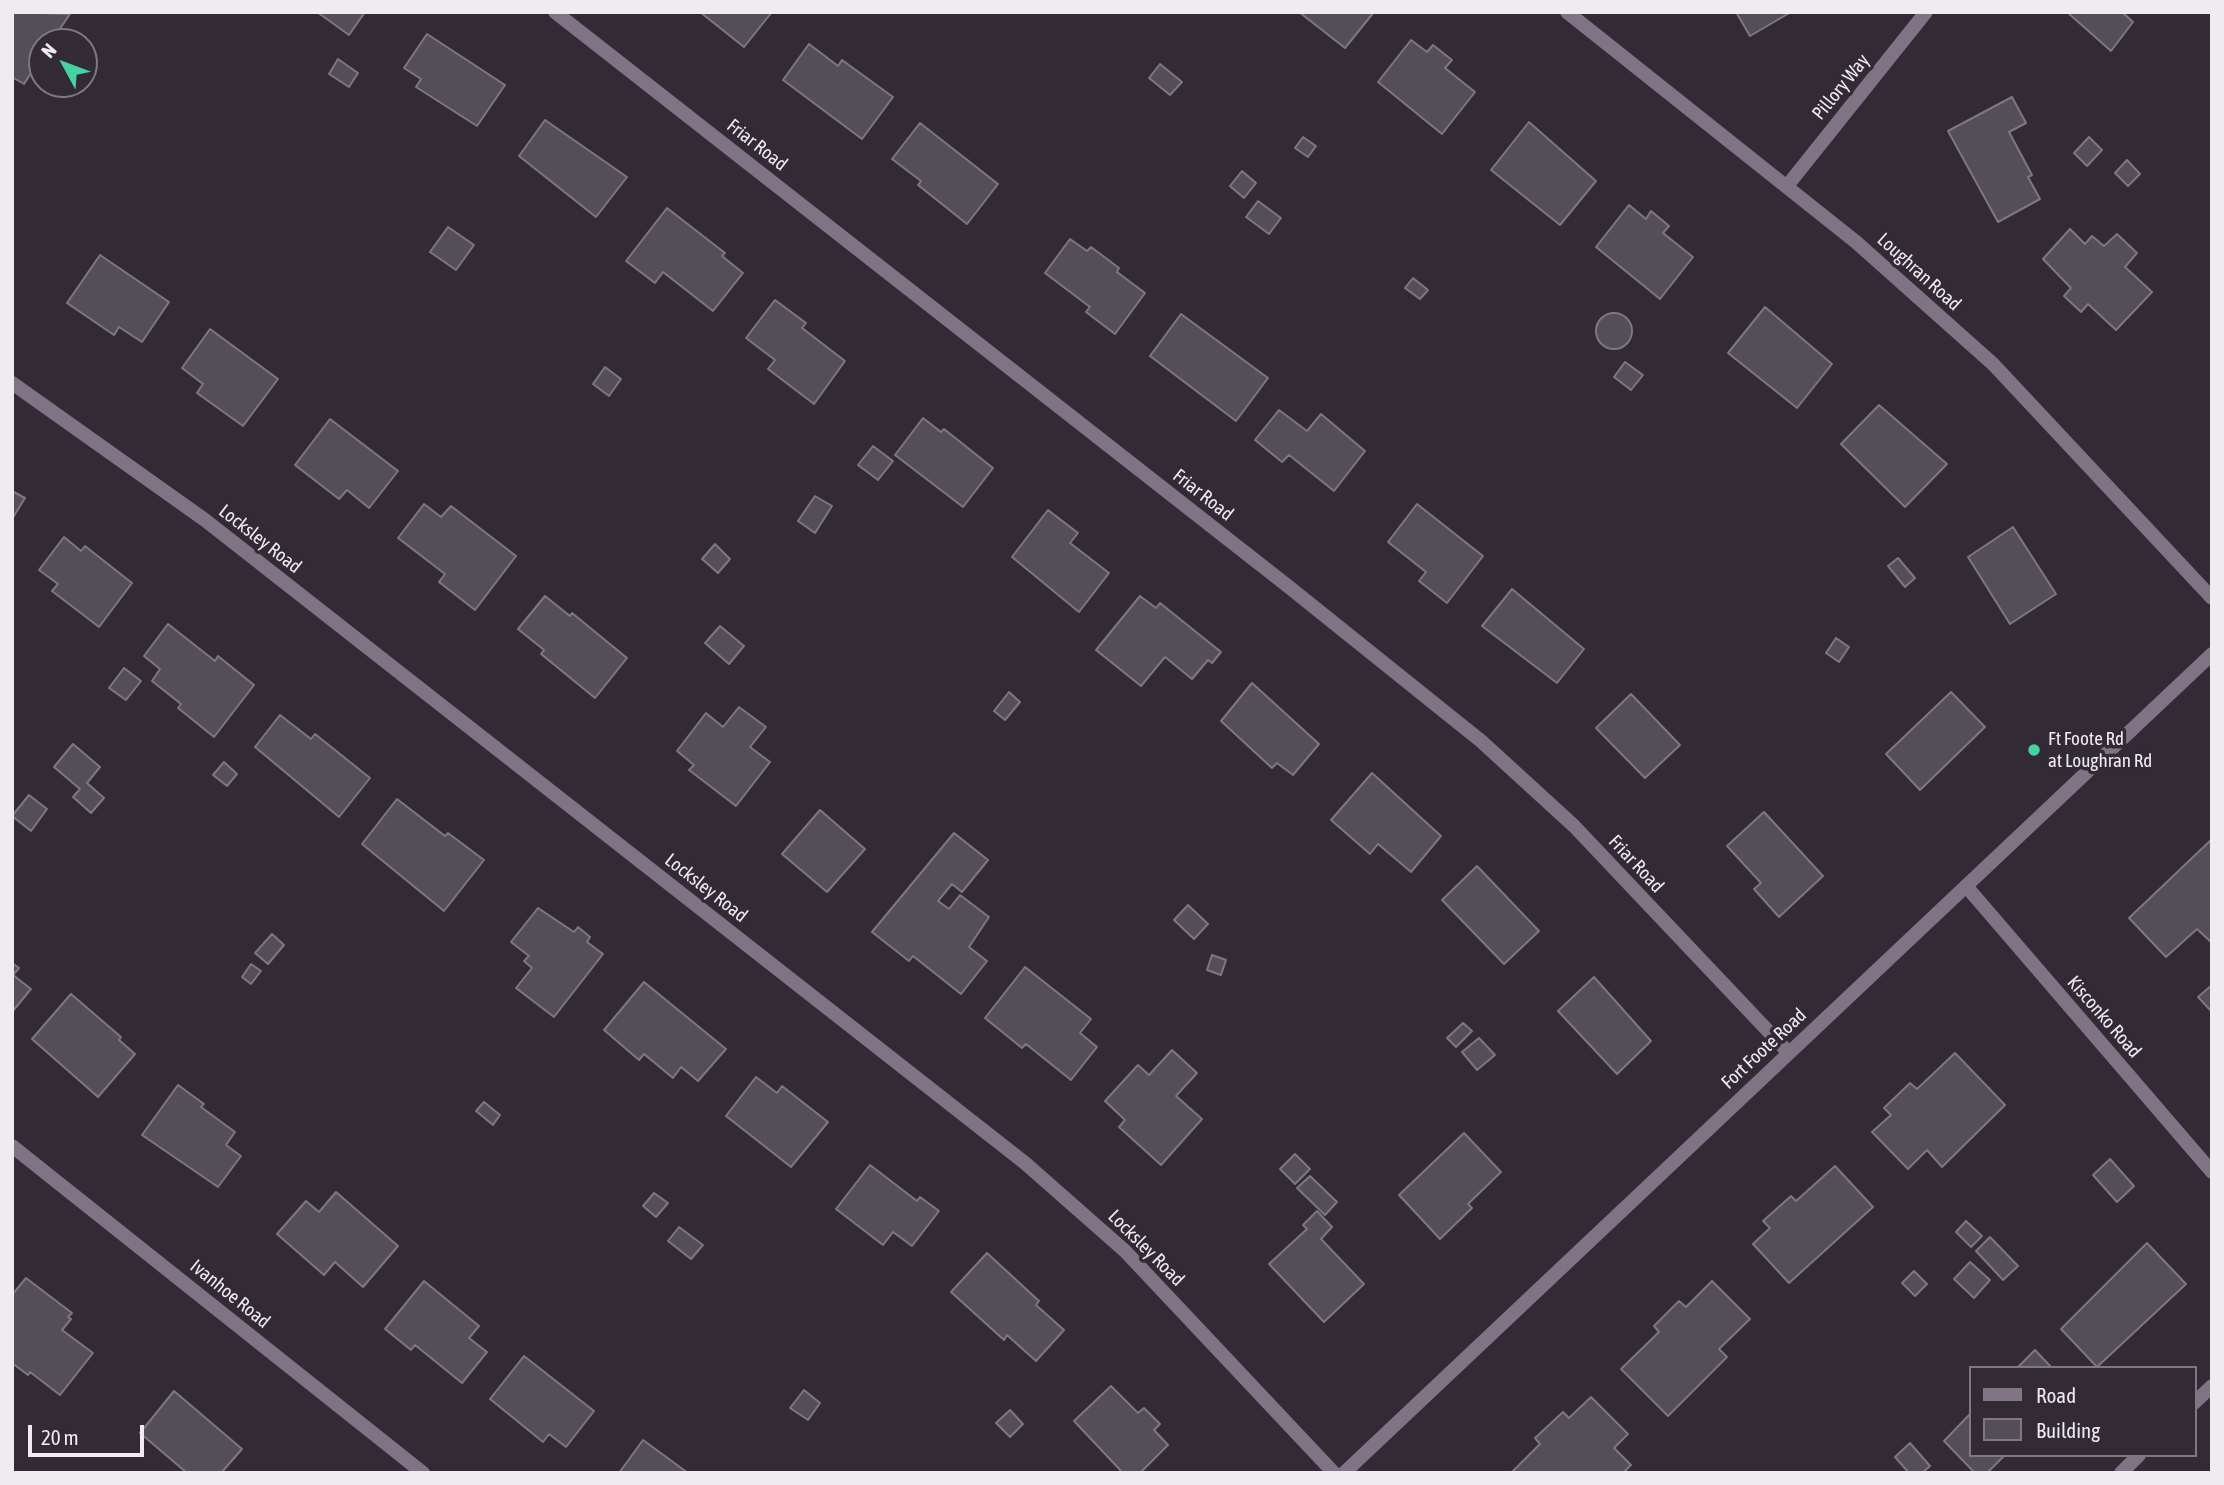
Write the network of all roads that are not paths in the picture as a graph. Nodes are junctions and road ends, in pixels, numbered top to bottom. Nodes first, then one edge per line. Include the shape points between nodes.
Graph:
1 (555, 12) edge
2 (1567, 12) edge
3 (1926, 12) edge
4 (1787, 186) junction
5 (12, 383) edge
6 (2212, 598) edge
7 (2212, 654) edge
8 (1966, 886) junction
9 (1788, 1052) junction
10 (12, 1146) edge
11 (2212, 1172) edge
12 (2212, 1386) edge
13 (2196, 1401) edge
14 (2137, 1457) edge
15 (423, 1473) edge
16 (1334, 1473) edge
17 (1343, 1473) edge
18 (2121, 1473) edge

1 - 9 street, Friar Road via 1481,741 1574,826
2 - 4 street, Loughran Road
3 - 4 street, Pillory Way
4 - 6 street, Loughran Road via 1993,364
5 - 16 street, Locksley Road via 205,520 1026,1163 1125,1251
7 - 8 street, Fort Foote Road
8 - 9 street, Fort Foote Road
8 - 11 street, Kisconko Road
9 - 17 street, Fort Foote Road
10 - 15 street, Ivanhoe Road
12 - 13 street
14 - 18 street

